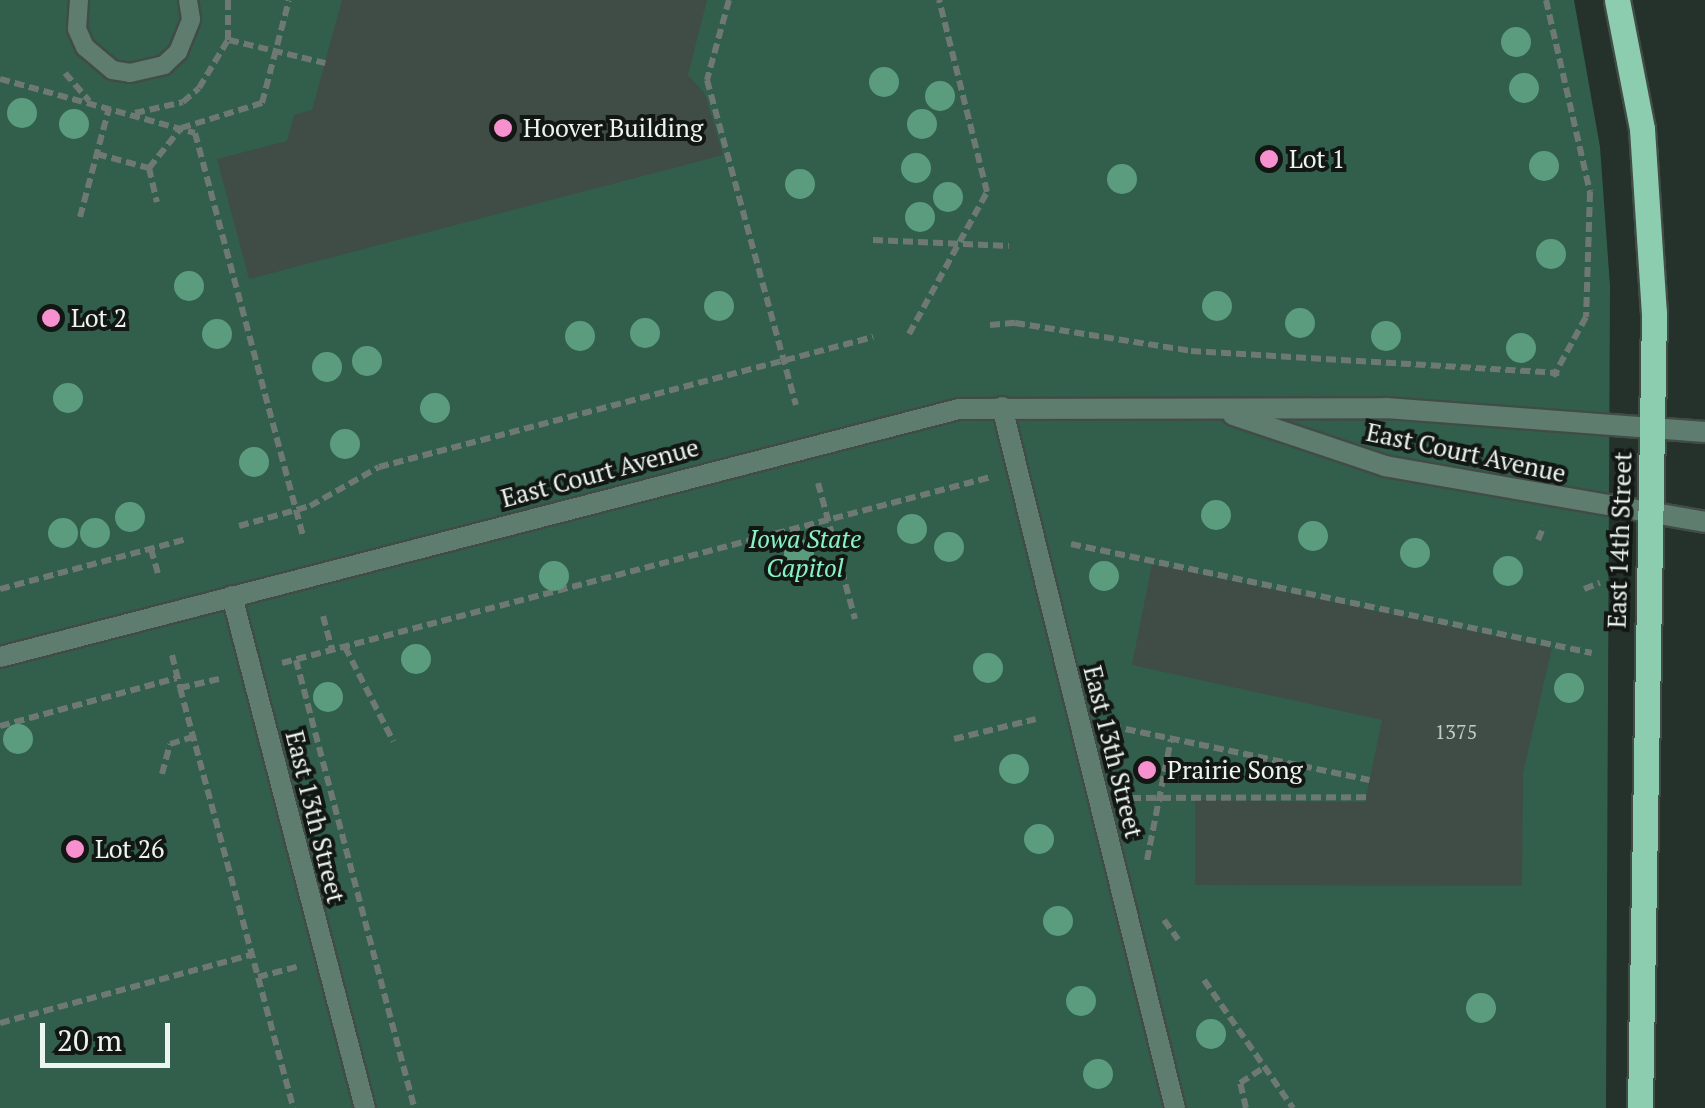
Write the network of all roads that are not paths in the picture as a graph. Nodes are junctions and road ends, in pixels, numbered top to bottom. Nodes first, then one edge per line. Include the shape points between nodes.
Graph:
1 (78, 0) edge
2 (188, 0) edge
3 (1617, 0) edge
4 (1002, 407) junction
5 (1222, 410) junction
6 (1653, 428) junction
7 (1705, 432) edge
8 (1649, 515) junction
9 (1705, 522) edge
10 (232, 596) junction
11 (0, 657) edge
12 (1642, 1100) edge
13 (365, 1108) edge
14 (1175, 1108) edge

1 - 2 lane via 84,46 112,70 130,73 148,72 178,52 191,19
3 - 6 main road, East 14th Street via 1642,129 1650,222
4 - 5 street, East Court Avenue
4 - 10 street, East Court Avenue via 918,416
4 - 14 street, East 13th Street
5 - 6 street, East Court Avenue via 1386,408
5 - 8 street, East Court Avenue via 1385,466
6 - 7 street, East Court Avenue
6 - 8 main road, East 14th Street
8 - 9 street, East Court Avenue
8 - 12 main road, East 14th Street
10 - 11 street, East Court Avenue
10 - 13 street, East 13th Street

